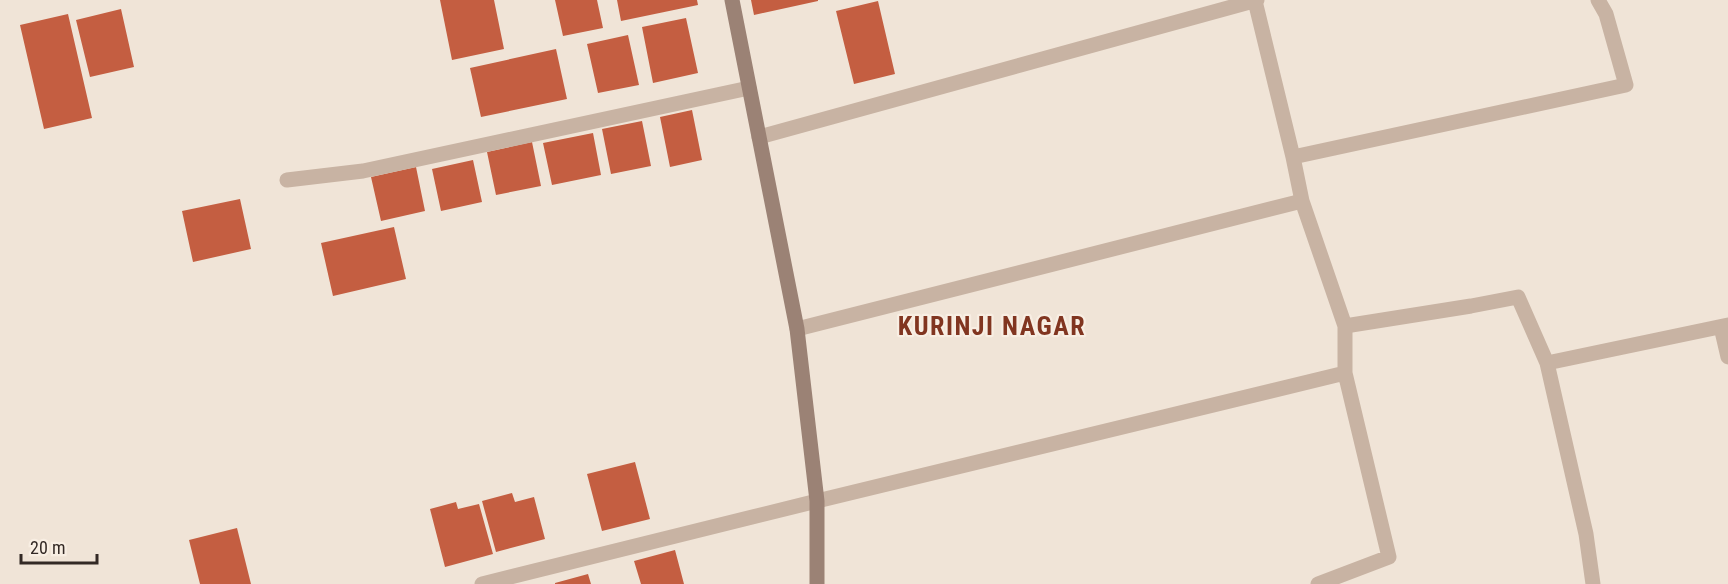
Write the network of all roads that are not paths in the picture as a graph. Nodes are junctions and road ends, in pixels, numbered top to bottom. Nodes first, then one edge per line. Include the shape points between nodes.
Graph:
1 (732, 0) edge
2 (1598, 0) edge
3 (1256, 1) edge
4 (749, 88) junction
5 (759, 137) junction
6 (1293, 157) junction
7 (287, 180) dead end
8 (1302, 201) junction
9 (1345, 326) junction
10 (1724, 326) edge
11 (797, 329) junction
12 (1728, 357) edge
13 (1547, 363) junction
14 (1345, 373) junction
15 (817, 501) junction
16 (482, 584) edge
17 (817, 584) edge
18 (1318, 584) edge
19 (1593, 584) edge

1 - 4 street
2 - 6 street via 1606,14 1626,85
3 - 5 street
3 - 6 street
4 - 5 street
4 - 7 street via 363,171
5 - 11 street
6 - 8 street
8 - 9 street
8 - 11 street
9 - 13 street via 1518,297
9 - 14 street
10 - 12 street
10 - 13 street
11 - 15 street
13 - 19 street via 1586,534
14 - 15 street
14 - 18 street via 1389,556
15 - 16 street
15 - 17 street

